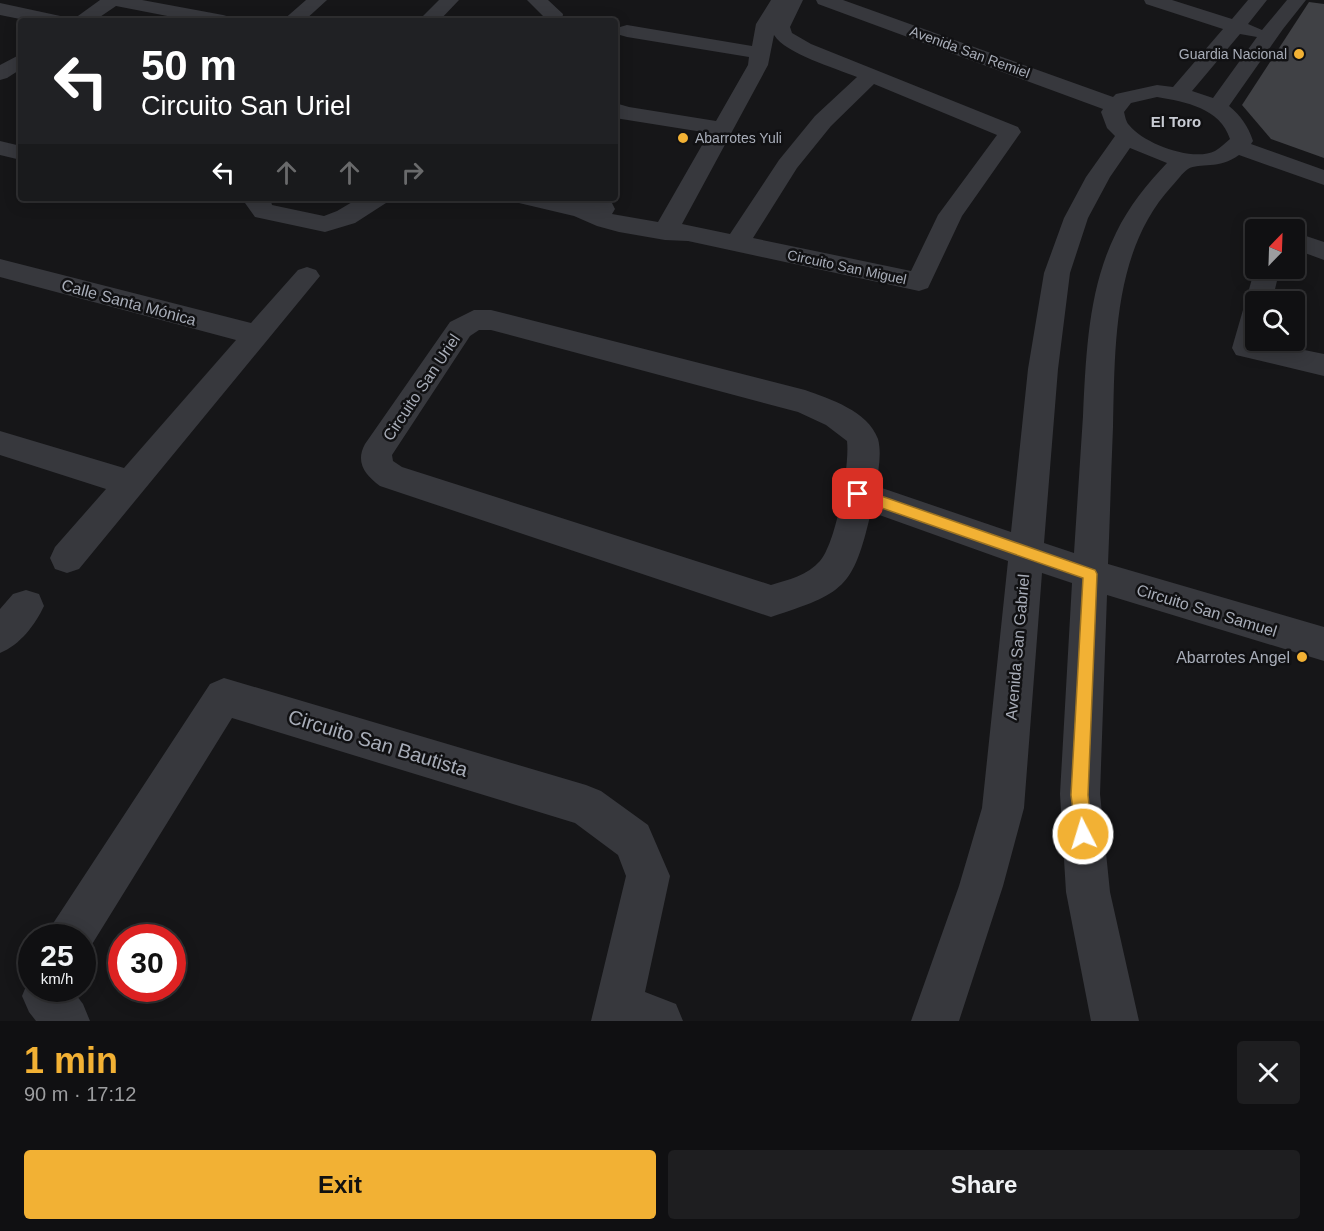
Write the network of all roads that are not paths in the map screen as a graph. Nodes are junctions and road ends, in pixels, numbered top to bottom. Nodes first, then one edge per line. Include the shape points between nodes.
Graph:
1 (112, 0) edge
2 (318, 0) edge
3 (450, 0) edge
4 (536, 0) edge
5 (780, 0) edge
6 (794, 0) edge
7 (825, 0) edge
8 (1153, 0) edge
9 (1194, 0) edge
10 (1297, 0) edge
11 (0, 9) edge
12 (1247, 14) edge
13 (44, 18) edge
14 (85, 18) edge
15 (206, 18) edge
16 (296, 18) edge
17 (431, 18) edge
18 (553, 18) edge
19 (702, 20) dead end
20 (1272, 30) junction
21 (627, 31) dead end
22 (756, 37) junction
23 (689, 41) junction
24 (18, 62) edge
25 (0, 74) edge
26 (872, 75) junction
27 (1178, 94) junction
28 (1114, 105) junction
29 (1217, 108) junction
30 (618, 110) edge
31 (724, 129) junction
32 (1126, 137) junction
33 (1238, 147) junction
34 (0, 148) edge
35 (18, 152) edge
36 (1184, 160) junction
37 (1324, 178) edge
38 (257, 201) edge
39 (372, 201) edge
40 (542, 201) edge
41 (674, 230) junction
42 (737, 243) junction
43 (1305, 244) edge
44 (1324, 251) edge
45 (0, 268) edge
46 (307, 276) dead end
47 (257, 335) junction
48 (1260, 351) edge
49 (1324, 365) edge
50 (0, 442) edge
51 (130, 483) junction
52 (858, 494) junction
53 (1025, 552) junction
54 (67, 558) dead end
55 (1090, 574) junction
56 (26, 606) dead end
57 (0, 636) edge
58 (1324, 644) edge
59 (79, 924) edge
60 (50, 1002) edge
61 (631, 1016) edge
62 (66, 1021) edge
63 (934, 1021) edge
64 (1115, 1021) edge

1 - 14 street
1 - 15 street
2 - 16 street
3 - 17 street
4 - 18 street via 554,14
5 - 22 street
6 - 26 street, Circuito San Miguel via 780,27 784,36
7 - 28 street, Avenida San Remiel
8 - 12 street
9 - 12 street
10 - 20 street
11 - 13 street
12 - 20 street
12 - 27 street
19 - 23 street
20 - 29 street
21 - 23 street
22 - 23 street
22 - 31 street via 758,65
24 - 25 street
26 - 42 street via 823,121 787,165
26 - 42 street, Circuito San Miguel via 1010,132 950,215 919,282
27 - 28 street via 1139,93
27 - 29 street
28 - 32 street via 1111,115
29 - 33 street via 1232,118 1240,130 1242,141
30 - 31 street
31 - 41 street
32 - 36 street via 1162,155
32 - 53 street, Avenida San Gabriel via 1076,218 1058,273 1043,369
33 - 36 street via 1223,158
33 - 37 street
34 - 35 street
36 - 55 street via 1151,195 1113,272 1105,309 1100,369
38 - 39 street via 264,211 325,224
40 - 41 street, Circuito San Miguel via 582,210 593,217
41 - 42 street, Circuito San Miguel
43 - 44 street
45 - 47 street, Calle Santa Mónica
46 - 47 street
47 - 51 street
48 - 49 street
50 - 51 street
51 - 54 street
52 - 52 street, Circuito San Uriel via 865,458 862,438 837,415 805,402 491,320 474,320 460,329 376,453 378,467 391,477 771,601 808,589 833,571 847,542
52 - 53 street
53 - 55 street
53 - 63 street, Avenida San Gabriel via 1004,808
55 - 58 street, Circuito San Samuel
55 - 64 street via 1080,795 1088,892
56 - 57 street
59 - 61 street, Circuito San Bautista via 224,696 586,806 633,840 648,876
60 - 62 street

